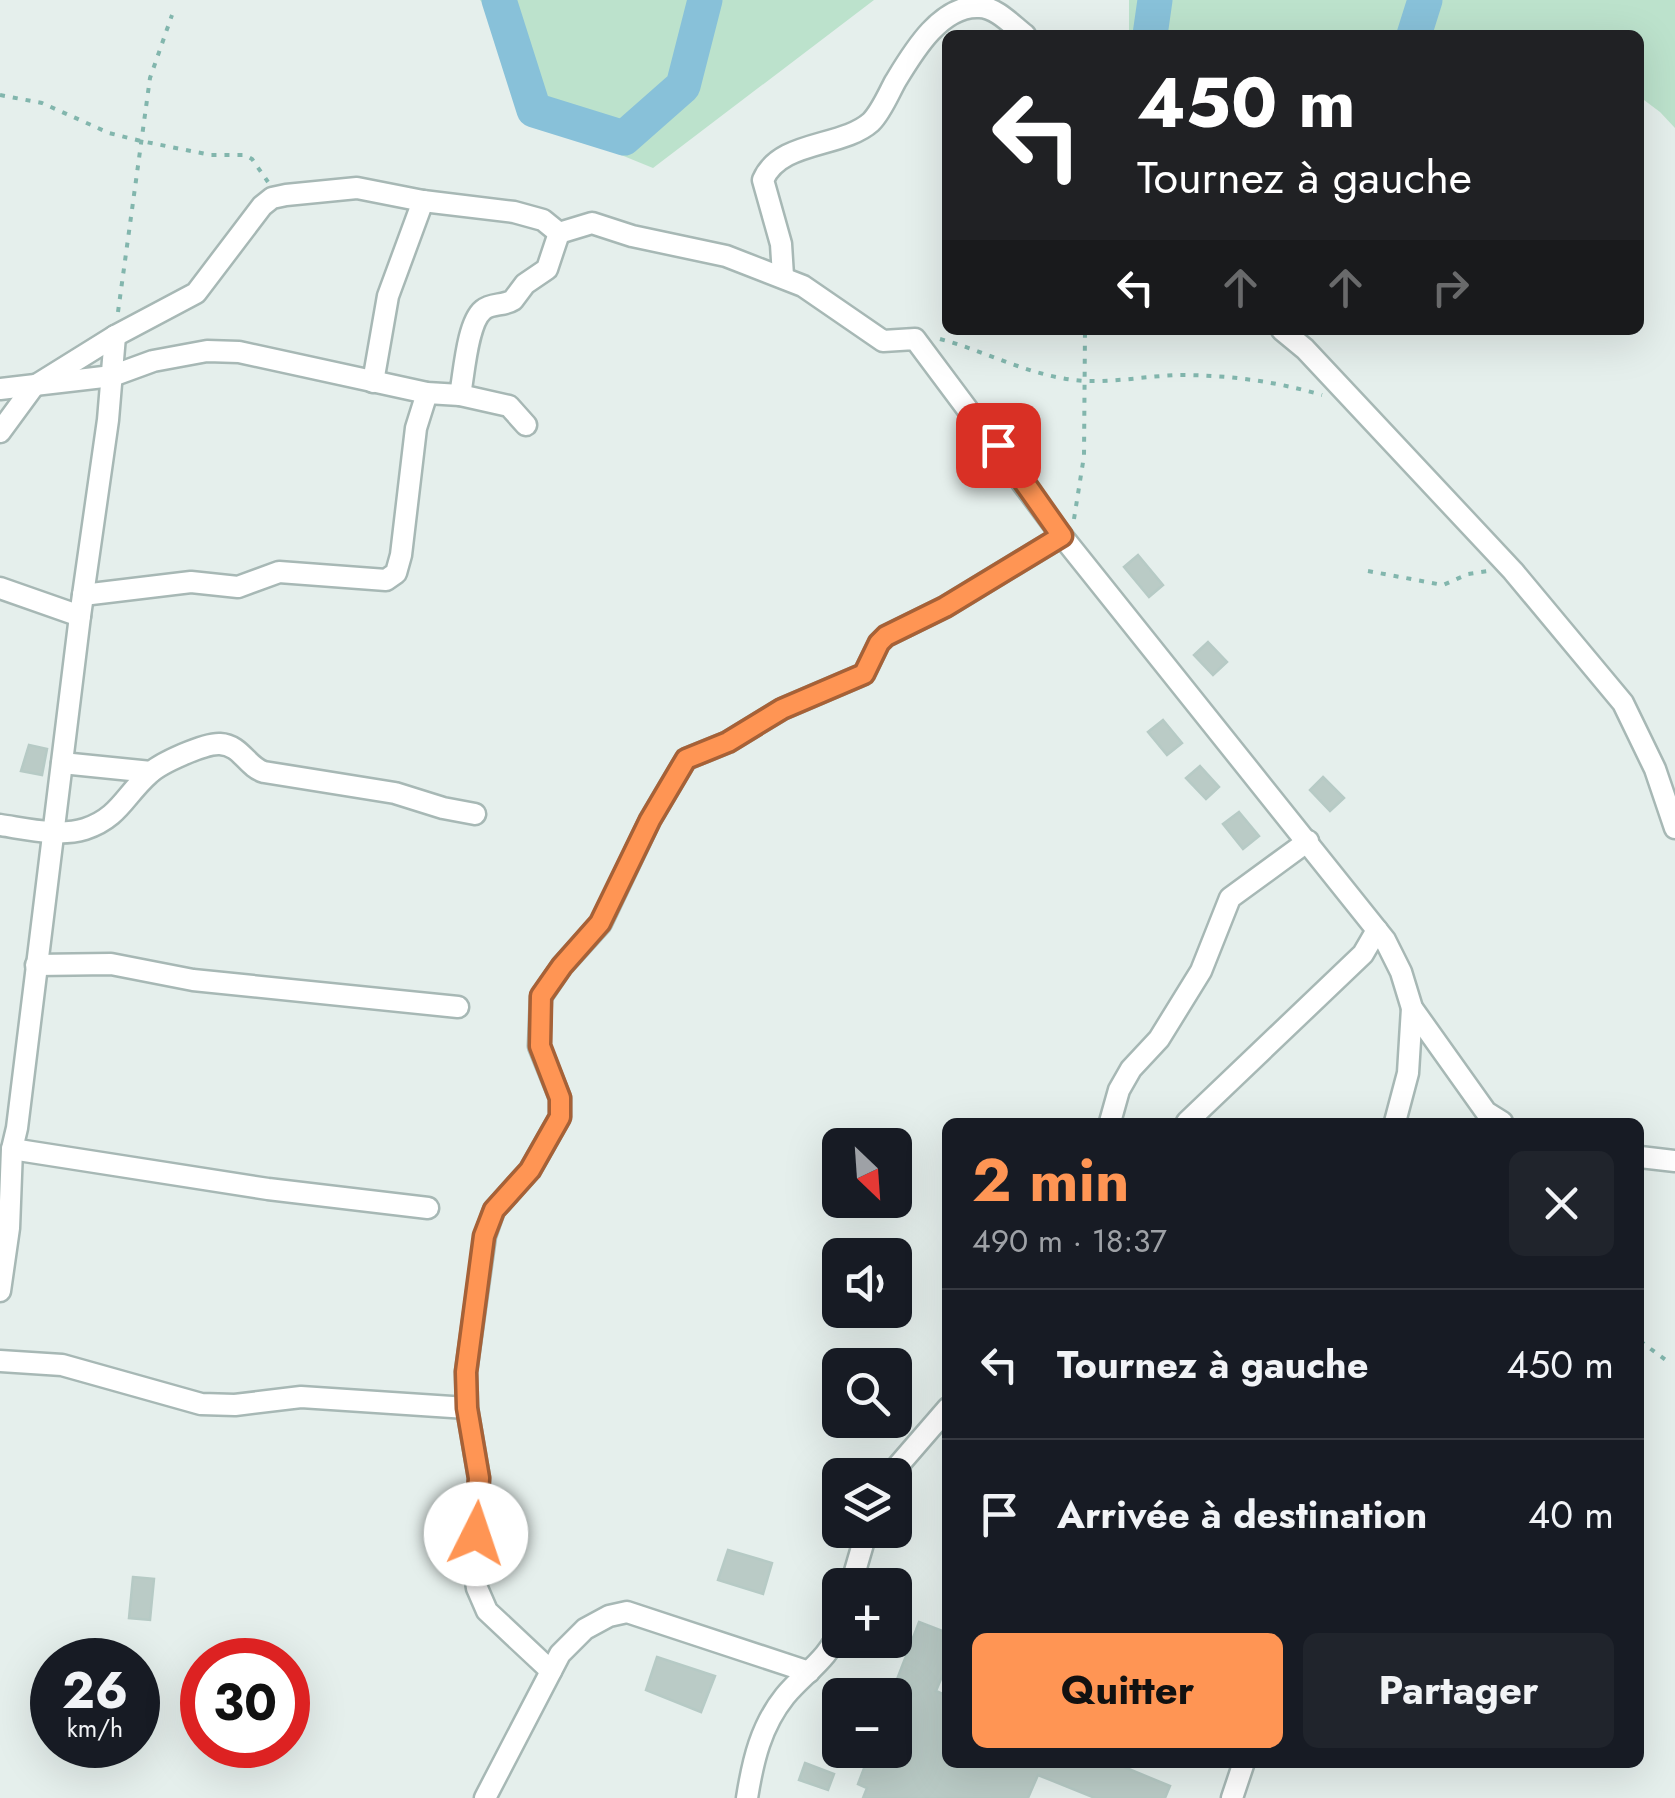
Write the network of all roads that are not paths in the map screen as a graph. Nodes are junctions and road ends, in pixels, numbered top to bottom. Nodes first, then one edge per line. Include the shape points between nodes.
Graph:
1 (1019, 30) edge
2 (424, 201) junction
3 (559, 233) junction
4 (782, 276) junction
5 (1288, 335) edge
6 (115, 336) junction
7 (112, 376) junction
8 (373, 382) junction
9 (33, 387) junction
10 (0, 389) edge
11 (427, 393) junction
12 (460, 395) junction
13 (526, 424) dead end
14 (0, 432) edge
15 (1062, 536) junction
16 (0, 588) edge
17 (83, 594) junction
18 (80, 616) junction
19 (62, 764) junction
20 (151, 772) junction
21 (475, 814) dead end
22 (0, 825) edge
23 (1675, 828) edge
24 (53, 832) junction
25 (1308, 841) junction
26 (1377, 930) junction
27 (36, 965) junction
28 (458, 1007) dead end
29 (1412, 1008) junction
30 (1111, 1118) edge
31 (1191, 1118) edge
32 (1396, 1118) edge
33 (1496, 1118) edge
34 (10, 1133) edge
35 (1644, 1157) edge
36 (1675, 1161) edge
37 (428, 1208) dead end
38 (0, 1291) edge
39 (0, 1362) edge
40 (467, 1408) junction
41 (942, 1415) edge
42 (905, 1458) edge
43 (824, 1658) edge
44 (551, 1671) junction
45 (809, 1672) junction
46 (1242, 1768) edge
47 (485, 1798) edge
48 (747, 1798) edge
49 (1232, 1798) edge

1 - 4 street via 979,6 954,14 908,60 872,121 767,170 763,180 781,244
2 - 3 street via 514,212 543,220
2 - 6 street via 357,188 272,198 196,293
2 - 8 street via 388,296
3 - 4 street via 592,223
3 - 12 street via 542,275 478,317
4 - 15 street via 883,342 916,339
5 - 23 street via 1513,571 1622,703
6 - 7 street
6 - 9 street
7 - 8 street via 207,351
7 - 9 street
7 - 17 street
8 - 11 street
9 - 10 street
9 - 14 street
11 - 12 street
11 - 17 street via 416,428 401,554 386,580 280,572 238,587 191,582
12 - 13 street via 509,406
15 - 25 street
15 - 40 street via 886,636 864,674 782,709 680,767 600,923 541,996 540,1046 560,1098 560,1117 530,1170 494,1210 484,1236
16 - 18 street
17 - 18 street
18 - 19 street
19 - 20 street
19 - 24 street
20 - 21 street via 208,744 224,744 256,770 395,792
20 - 24 street via 114,814 82,830
22 - 24 street
24 - 27 street
25 - 26 street
25 - 30 street via 1230,898 1201,971 1118,1090
26 - 29 street
26 - 31 street via 1363,954
27 - 28 street via 111,964 193,980
27 - 34 street
29 - 32 street via 1408,1073
29 - 33 street
34 - 37 street via 268,1189
34 - 38 street via 9,1228
35 - 36 street
39 - 40 street via 62,1365 201,1404 301,1397
40 - 44 street via 479,1478 476,1588 488,1611
41 - 42 street
43 - 45 street
44 - 45 street via 585,1628 628,1612
44 - 47 street
45 - 48 street via 768,1724 754,1753
46 - 49 street

